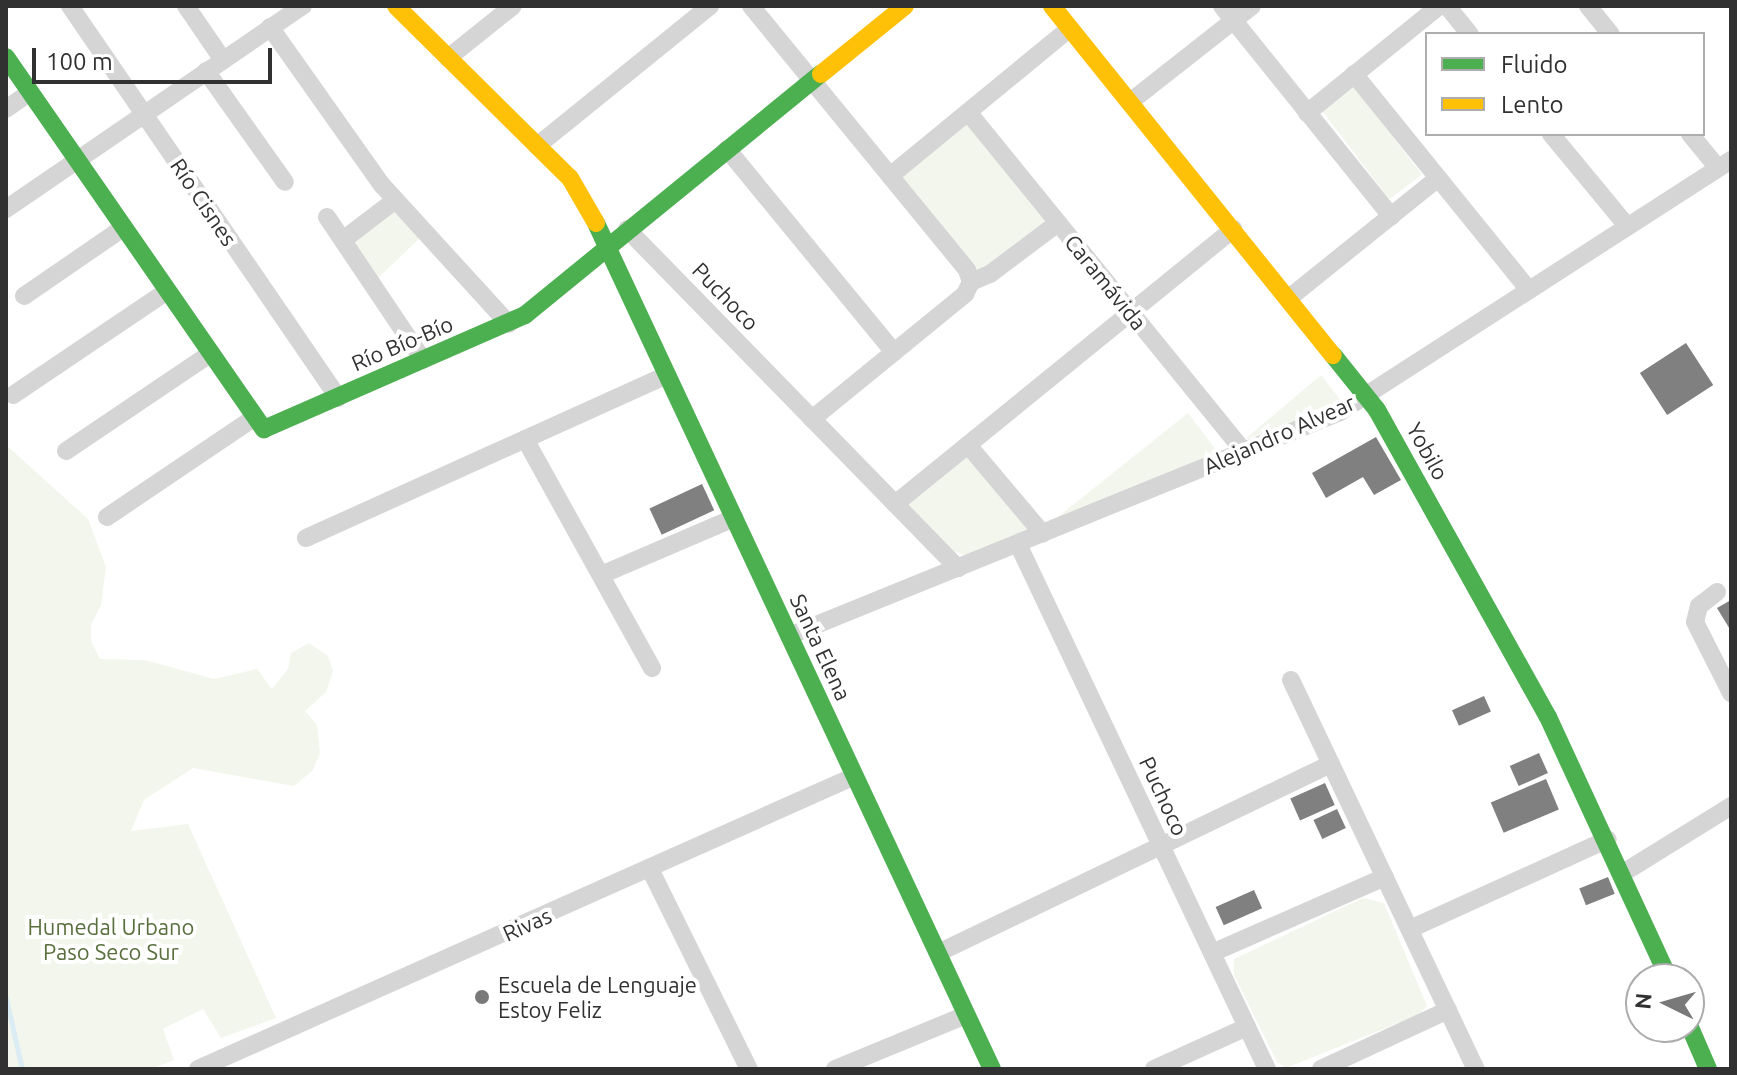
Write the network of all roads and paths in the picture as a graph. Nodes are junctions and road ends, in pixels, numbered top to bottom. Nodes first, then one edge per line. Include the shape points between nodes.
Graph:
1 (70, 6) edge
2 (186, 6) edge
3 (303, 6) edge
4 (396, 6) edge
5 (513, 6) edge
6 (710, 6) edge
7 (751, 6) edge
8 (905, 6) edge
9 (1052, 6) edge
10 (1252, 6) edge
11 (1439, 6) edge
12 (1447, 6) edge
13 (1588, 6) edge
14 (1228, 13) edge
15 (270, 27) junction
16 (1070, 28) junction
17 (1468, 32) edge
18 (1609, 32) edge
19 (6, 57) edge
20 (448, 58) junction
21 (223, 60) junction
22 (206, 71) junction
23 (1354, 74) junction
24 (812, 80) junction
25 (30, 92) junction
26 (1130, 102) junction
27 (6, 109) edge
28 (968, 112) junction
29 (143, 113) junction
30 (1307, 113) junction
31 (1553, 136) edge
32 (1692, 136) edge
33 (537, 146) junction
34 (727, 149) junction
35 (77, 161) junction
36 (1724, 164) edge
37 (890, 176) junction
38 (1438, 178) junction
39 (285, 182) dead end
40 (394, 201) junction
41 (6, 209) edge
42 (1391, 216) junction
43 (327, 217) dead end
44 (1058, 223) junction
45 (1627, 226) junction
46 (123, 228) junction
47 (627, 229) junction
48 (1233, 229) junction
49 (343, 240) junction
50 (607, 245) junction
51 (971, 282) junction
52 (1529, 290) junction
53 (167, 291) junction
54 (24, 296) dead end
55 (1289, 298) junction
56 (1131, 312) junction
57 (509, 324) junction
58 (894, 352) junction
59 (210, 354) junction
60 (423, 360) junction
61 (667, 375) junction
62 (1367, 394) junction
63 (13, 395) dead end
64 (338, 398) junction
65 (254, 418) junction
66 (812, 419) junction
67 (525, 439) junction
68 (968, 445) junction
69 (66, 451) dead end
70 (1244, 452) junction
71 (895, 504) junction
72 (107, 517) dead end
73 (734, 518) junction
74 (1043, 534) junction
75 (306, 538) dead end
76 (1018, 544) junction
77 (958, 568) junction
78 (601, 575) junction
79 (1717, 592) dead end
80 (789, 636) junction
81 (652, 668) dead end
82 (1291, 680) dead end
83 (1731, 693) edge
84 (1331, 764) junction
85 (855, 776) junction
86 (1731, 806) edge
87 (1608, 839) junction
88 (1161, 846) junction
89 (650, 869) junction
90 (1623, 873) junction
91 (1385, 877) junction
92 (1410, 929) junction
93 (938, 953) junction
94 (1212, 953) junction
95 (1662, 963) edge
96 (1448, 1010) junction
97 (966, 1015) junction
98 (1247, 1027) junction
99 (1697, 1043) edge
100 (198, 1069) edge
101 (749, 1069) edge
102 (835, 1069) edge
103 (992, 1069) edge
104 (1154, 1069) edge
105 (1267, 1069) edge
106 (1321, 1069) edge
107 (1476, 1069) edge
108 (1708, 1069) edge

1 - 29 street, Río Cisnes
2 - 21 street
3 - 15 street
4 - 20 street
5 - 20 street
6 - 33 street
7 - 24 street
8 - 24 street, Río Bío-Bío
9 - 16 street, Yobilo
10 - 14 street
11 - 23 street
12 - 17 street
13 - 18 street
14 - 26 street
14 - 30 street
15 - 21 street
15 - 40 street
16 - 26 street, Yobilo
16 - 28 street
19 - 25 street
20 - 33 street
21 - 22 street
22 - 29 street
22 - 39 street
23 - 30 street
23 - 38 street
24 - 34 street, Río Bío-Bío
24 - 37 street
25 - 27 street
25 - 35 street
26 - 48 street, Yobilo
28 - 37 street
28 - 44 street, Caramávida
29 - 35 street
29 - 64 street, Río Cisnes
30 - 42 street
31 - 45 street
32 - 36 street
33 - 50 street via 579,190
34 - 47 street, Río Bío-Bío
34 - 58 street
35 - 41 street
35 - 46 street
36 - 45 street, Alejandro Alvear
37 - 51 street via 967,270
38 - 42 street
38 - 52 street
40 - 49 street
40 - 57 street
42 - 55 street
43 - 49 street
44 - 51 street
44 - 56 street, Caramávida
45 - 52 street, Alejandro Alvear
46 - 53 street
46 - 54 street
47 - 50 street, Río Bío-Bío
47 - 66 street, Puchoco
48 - 55 street, Yobilo
48 - 56 street
49 - 60 street
50 - 57 street, Río Bío-Bío via 550,297
50 - 61 street, Santa Elena
51 - 58 street via 965,294
52 - 62 street, Alejandro Alvear
53 - 59 street
53 - 63 street
55 - 62 street, Yobilo
56 - 68 street
56 - 70 street, Caramávida
57 - 60 street, Río Bío-Bío
58 - 66 street
59 - 65 street
59 - 69 street
60 - 64 street, Río Bío-Bío
61 - 67 street
61 - 73 street, Santa Elena
62 - 70 street, Alejandro Alvear via 1340,412
62 - 87 street, Yobilo via 1516,658
64 - 65 street, Río Bío-Bío via 268,428
65 - 72 street
66 - 71 street, Puchoco
67 - 75 street
67 - 78 street
68 - 71 street
68 - 74 street
70 - 74 street, Alejandro Alvear
71 - 77 street, Puchoco
73 - 78 street
73 - 80 street, Santa Elena
74 - 76 street, Alejandro Alvear
76 - 77 street, Alejandro Alvear
76 - 88 street, Puchoco
77 - 80 street, Alejandro Alvear
78 - 81 street
79 - 83 street via 1699,606 1695,622
80 - 85 street, Santa Elena
82 - 84 street
84 - 88 street
84 - 91 street
85 - 89 street, Rivas
85 - 93 street, Santa Elena
86 - 90 street
87 - 90 street, Yobilo
87 - 92 street
88 - 93 street
88 - 94 street, Puchoco
89 - 100 street, Rivas
89 - 101 street
90 - 95 street, Yobilo
91 - 92 street
91 - 94 street
92 - 96 street
93 - 97 street, Santa Elena
94 - 98 street, Puchoco
96 - 106 street
96 - 107 street
97 - 102 street
97 - 103 street, Santa Elena
98 - 104 street
98 - 105 street, Puchoco
99 - 108 street

